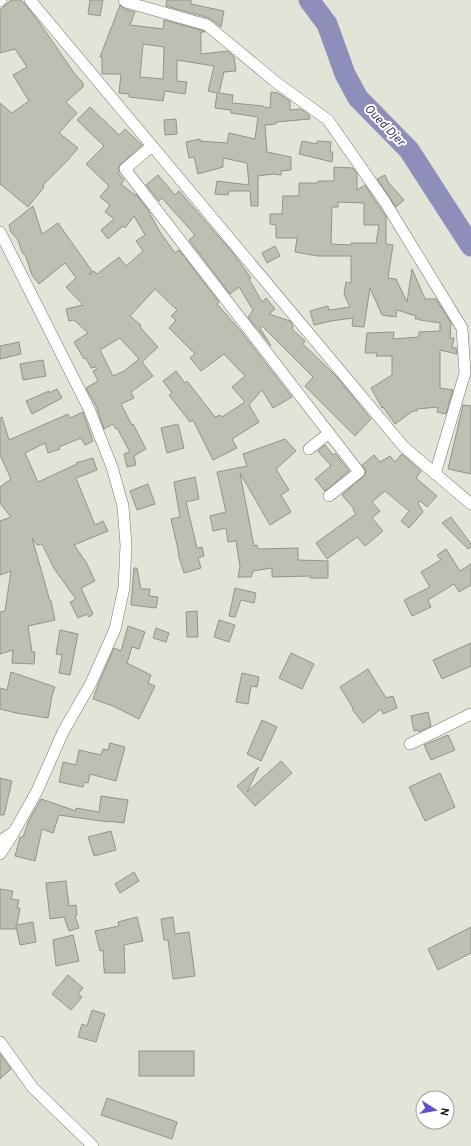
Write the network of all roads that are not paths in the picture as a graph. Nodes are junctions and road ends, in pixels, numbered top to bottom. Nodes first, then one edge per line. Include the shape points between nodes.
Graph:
1 (30, 0) edge
2 (124, 0) edge
3 (152, 146) junction
4 (0, 232) edge
5 (329, 433) junction
6 (309, 449) dead end
7 (435, 474) junction
8 (329, 496) dead end
9 (471, 504) edge
10 (471, 714) edge
11 (410, 744) dead end
12 (14, 832) junction
13 (0, 842) edge
14 (0, 854) edge
15 (0, 1042) edge
16 (93, 1146) edge

1 - 3 street
2 - 7 street via 207,25 328,120 385,202 462,328 465,373
3 - 5 street via 125,169
3 - 7 street via 404,447
4 - 12 street via 89,409 112,467 123,506 126,545 124,588 115,629 91,683 63,732 37,791
5 - 6 street
5 - 8 street via 359,472
7 - 9 street
10 - 11 street
12 - 13 street
12 - 14 street
15 - 16 street via 33,1088

